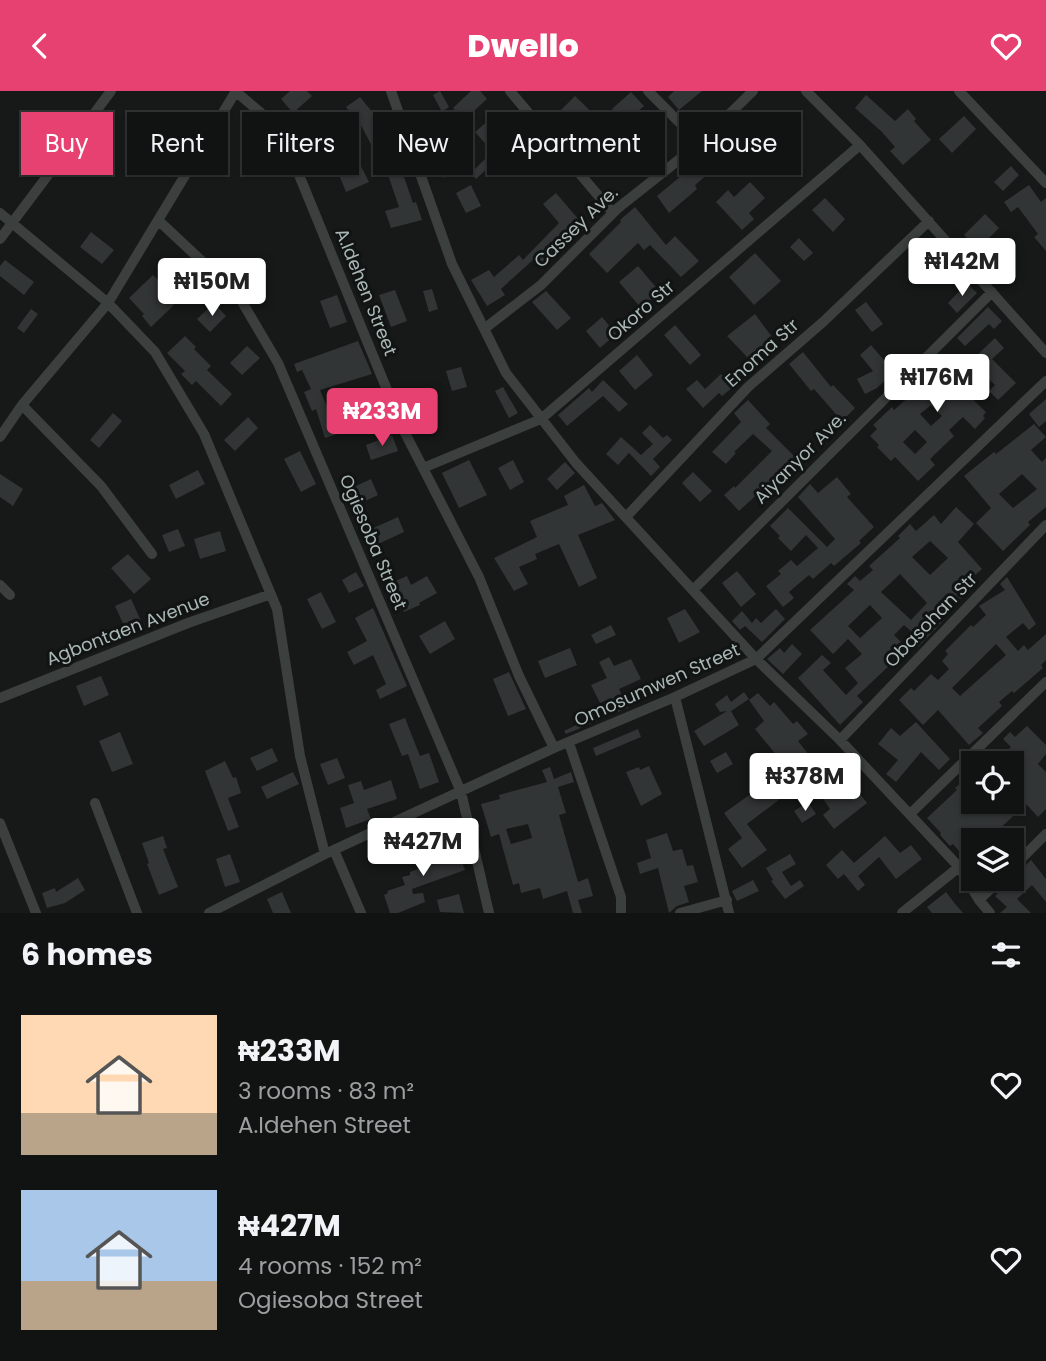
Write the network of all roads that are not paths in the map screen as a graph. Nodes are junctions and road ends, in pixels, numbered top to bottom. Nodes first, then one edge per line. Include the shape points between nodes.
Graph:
1 (111, 91) edge
2 (236, 91) edge
3 (391, 91) edge
4 (510, 91) edge
5 (648, 91) edge
6 (753, 91) edge
7 (806, 91) edge
8 (959, 91) edge
9 (732, 112) edge
10 (679, 122) edge
11 (860, 145) junction
12 (679, 160) edge
13 (1046, 184) edge
14 (0, 213) edge
15 (613, 213) junction
16 (159, 221) junction
17 (929, 222) junction
18 (12, 224) junction
19 (0, 239) edge
20 (992, 292) junction
21 (108, 303) junction
22 (484, 329) junction
23 (1042, 339) edge
24 (1046, 353) edge
25 (1046, 381) edge
26 (22, 405) junction
27 (541, 419) junction
28 (0, 437) edge
29 (423, 468) junction
30 (626, 517) junction
31 (1046, 525) edge
32 (152, 554) dead end
33 (0, 585) edge
34 (692, 590) junction
35 (271, 594) junction
36 (10, 595) dead end
37 (756, 659) junction
38 (1046, 682) edge
39 (675, 697) junction
40 (0, 698) edge
41 (841, 740) junction
42 (569, 743) junction
43 (554, 748) junction
44 (461, 792) junction
45 (95, 803) dead end
46 (910, 814) junction
47 (0, 823) edge
48 (1046, 834) edge
49 (330, 852) junction
50 (1024, 856) edge
51 (960, 867) junction
52 (988, 891) edge
53 (727, 900) junction
54 (979, 900) junction
55 (36, 913) edge
56 (137, 913) edge
57 (209, 913) edge
58 (361, 913) edge
59 (489, 913) edge
60 (621, 913) edge
61 (680, 913) edge
62 (729, 913) edge
63 (902, 913) edge
64 (990, 913) edge

1 - 18 street
2 - 16 street
2 - 29 street, A.Idehen Street via 274,128 297,170
3 - 22 street via 452,264
4 - 15 street
5 - 10 street
6 - 9 street, Cassey Ave.
7 - 11 street
8 - 13 street
11 - 17 street
11 - 27 street, Okoro Str
12 - 15 street, Cassey Ave.
14 - 18 street
15 - 22 street, Cassey Ave. via 541,285
16 - 21 street
16 - 44 street, Ogiesoba Street via 238,295 278,363
17 - 20 street
17 - 30 street, Enoma Str via 748,387
18 - 19 street
18 - 21 street
20 - 23 street
20 - 34 street, Aiyanyor Ave.
21 - 26 street
21 - 35 street via 155,352 204,434
22 - 27 street via 506,373
23 - 24 street
25 - 37 street, Omosumwen Street
26 - 28 street
26 - 32 street via 101,486
27 - 29 street, Okoro Str
27 - 30 street
29 - 43 street, A.Idehen Street via 479,577
30 - 34 street
31 - 41 street, Obasohan Str
33 - 36 street
34 - 37 street
35 - 40 street, Agbontaen Avenue
35 - 49 street via 300,756
37 - 39 street, Omosumwen Street
37 - 41 street
38 - 46 street
39 - 42 street, Omosumwen Street
39 - 53 street
41 - 46 street
42 - 43 street, Omosumwen Street
42 - 60 street via 621,897
43 - 44 street, Omosumwen Street
44 - 49 street, Omosumwen Street
44 - 59 street, Ogiesoba Street
45 - 56 street
46 - 51 street
47 - 55 street
48 - 50 street
49 - 57 street, Omosumwen Street
49 - 58 street
51 - 54 street
51 - 63 street
52 - 54 street
53 - 61 street
53 - 62 street
54 - 64 street

